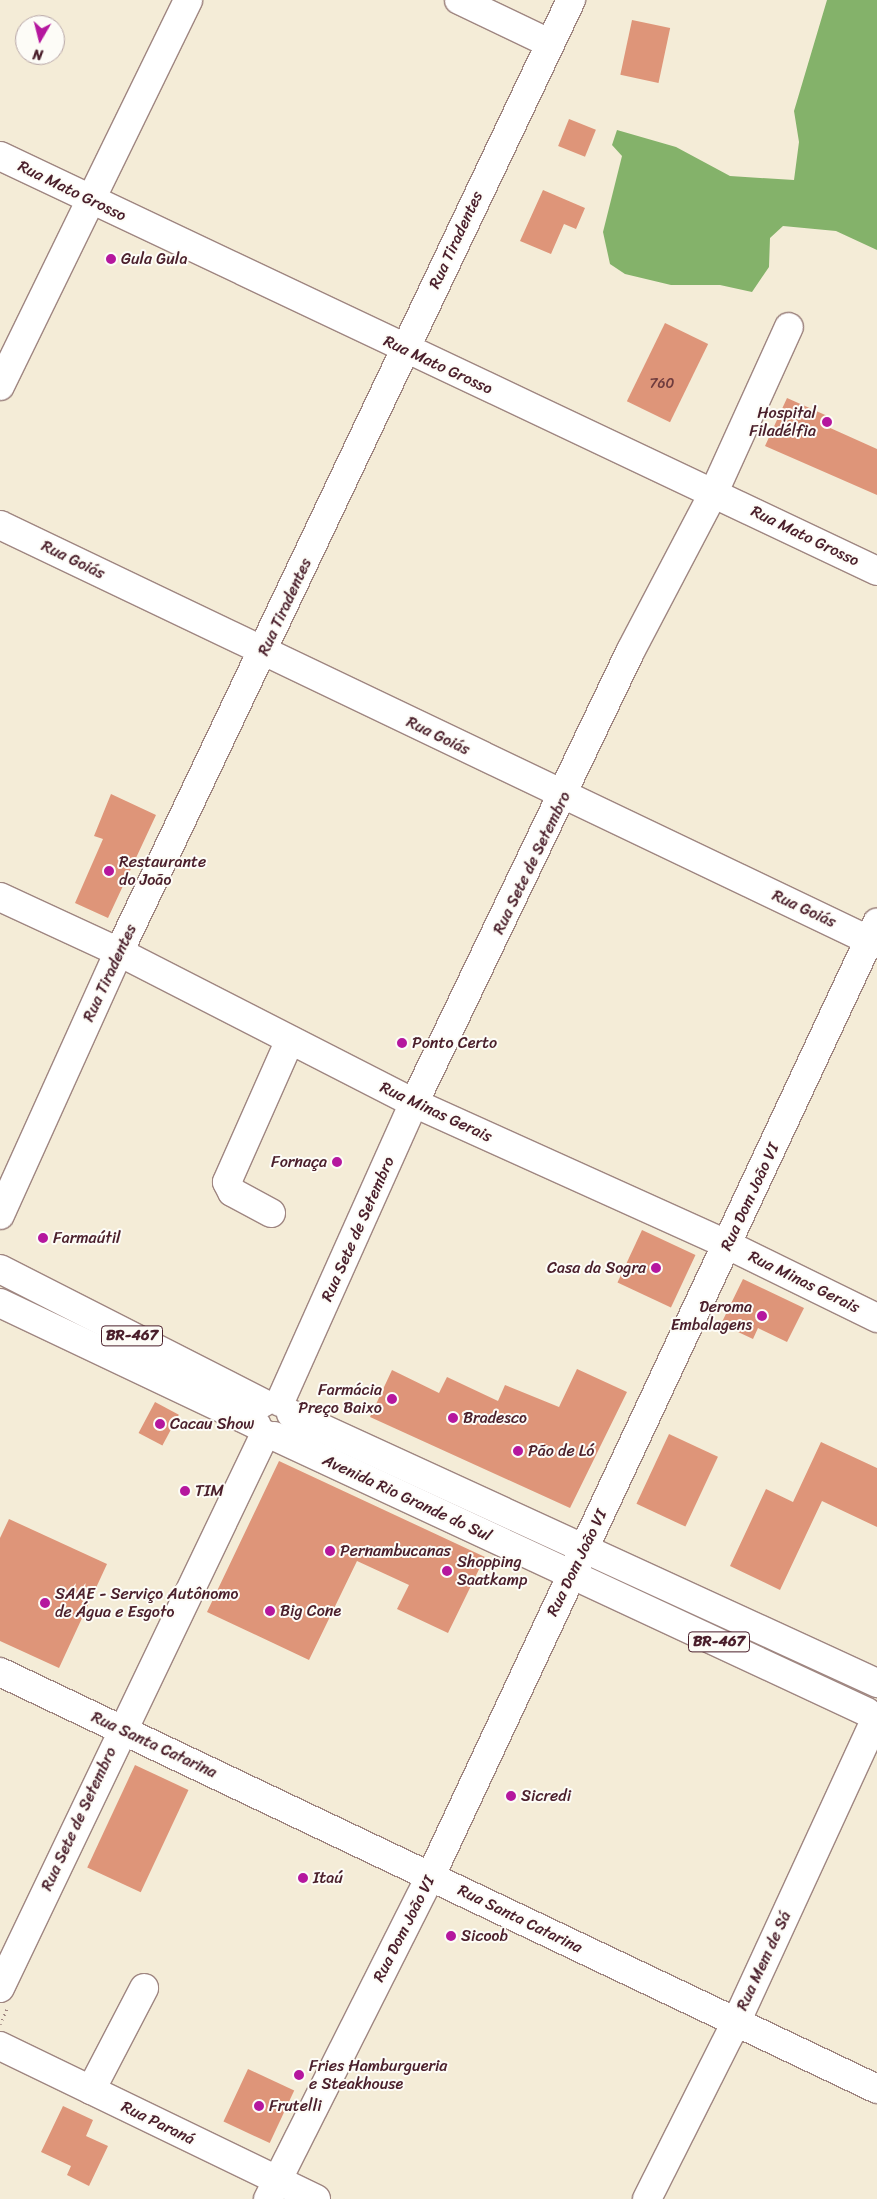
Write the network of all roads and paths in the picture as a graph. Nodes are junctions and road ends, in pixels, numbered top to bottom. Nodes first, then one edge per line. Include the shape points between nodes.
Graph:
1 (188, 0) edge
2 (459, 0) edge
3 (571, 0) edge
4 (549, 43) junction
5 (0, 156) edge
6 (88, 200) junction
7 (789, 327) dead end
8 (404, 350) junction
9 (0, 386) edge
10 (714, 492) junction
11 (0, 525) edge
12 (877, 571) edge
13 (264, 652) junction
14 (564, 797) junction
15 (0, 897) edge
16 (874, 936) edge
17 (119, 952) junction
18 (290, 1040) junction
19 (414, 1104) junction
20 (271, 1213) dead end
21 (0, 1215) edge
22 (728, 1245) junction
23 (0, 1269) edge
24 (0, 1303) edge
25 (877, 1318) edge
26 (272, 1419) junction
27 (586, 1546) junction
28 (571, 1573) junction
29 (0, 1672) edge
30 (877, 1683) edge
31 (874, 1710) edge
32 (120, 1730) junction
33 (431, 1876) junction
34 (0, 1988) edge
35 (144, 1988) dead end
36 (736, 2022) junction
37 (0, 2046) edge
38 (877, 2089) edge
39 (90, 2090) junction
40 (272, 2189) edge
41 (316, 2199) edge
42 (647, 2199) edge

1 - 6 street
2 - 4 street
3 - 4 street, Rua Tiradentes
4 - 8 street, Rua Tiradentes
5 - 6 street, Rua Mato Grosso
6 - 8 street, Rua Mato Grosso
6 - 9 street
7 - 10 street, Rua Sete de Setembro
8 - 10 street, Rua Mato Grosso
8 - 13 street, Rua Tiradentes
10 - 12 street, Rua Mato Grosso
10 - 14 street, Rua Sete de Setembro via 631,650
11 - 13 street, Rua Goiás
13 - 14 street, Rua Goiás
13 - 17 street, Rua Tiradentes
14 - 16 street, Rua Goiás
14 - 19 street, Rua Sete de Setembro
15 - 17 street, Rua Minas Gerais
16 - 22 street, Rua Dom João VI
17 - 18 street, Rua Minas Gerais
17 - 21 street, Rua Tiradentes
18 - 19 street, Rua Minas Gerais
18 - 20 street via 227,1182 232,1192
19 - 22 street, Rua Minas Gerais
19 - 26 street, Rua Sete de Setembro
22 - 25 street, Rua Minas Gerais
22 - 27 street, Rua Dom João VI
23 - 26 street, Avenida Rio Grande do Sul / BR-467
24 - 26 street, Avenida Rio Grande do Sul / BR-467
26 - 27 street, Avenida Rio Grande do Sul / BR-467
26 - 28 street, Avenida Rio Grande do Sul / BR-467
26 - 32 street, Rua Sete de Setembro
27 - 28 street, Rua Dom João VI
27 - 30 street, Avenida Rio Grande do Sul / BR-467
28 - 31 street, Avenida Rio Grande do Sul / BR-467
28 - 33 street, Rua Dom João VI
29 - 32 street, Rua Santa Catarina
31 - 36 street, Rua Mem de Sá
32 - 33 street, Rua Santa Catarina
32 - 34 street, Rua Sete de Setembro
33 - 36 street, Rua Santa Catarina
33 - 40 street, Rua Dom João VI
35 - 39 street
36 - 38 street, Rua Santa Catarina
36 - 42 street, Rua Mem de Sá
37 - 39 street, Rua Paraná
39 - 40 street, Rua Paraná
40 - 41 street, Rua Paraná

